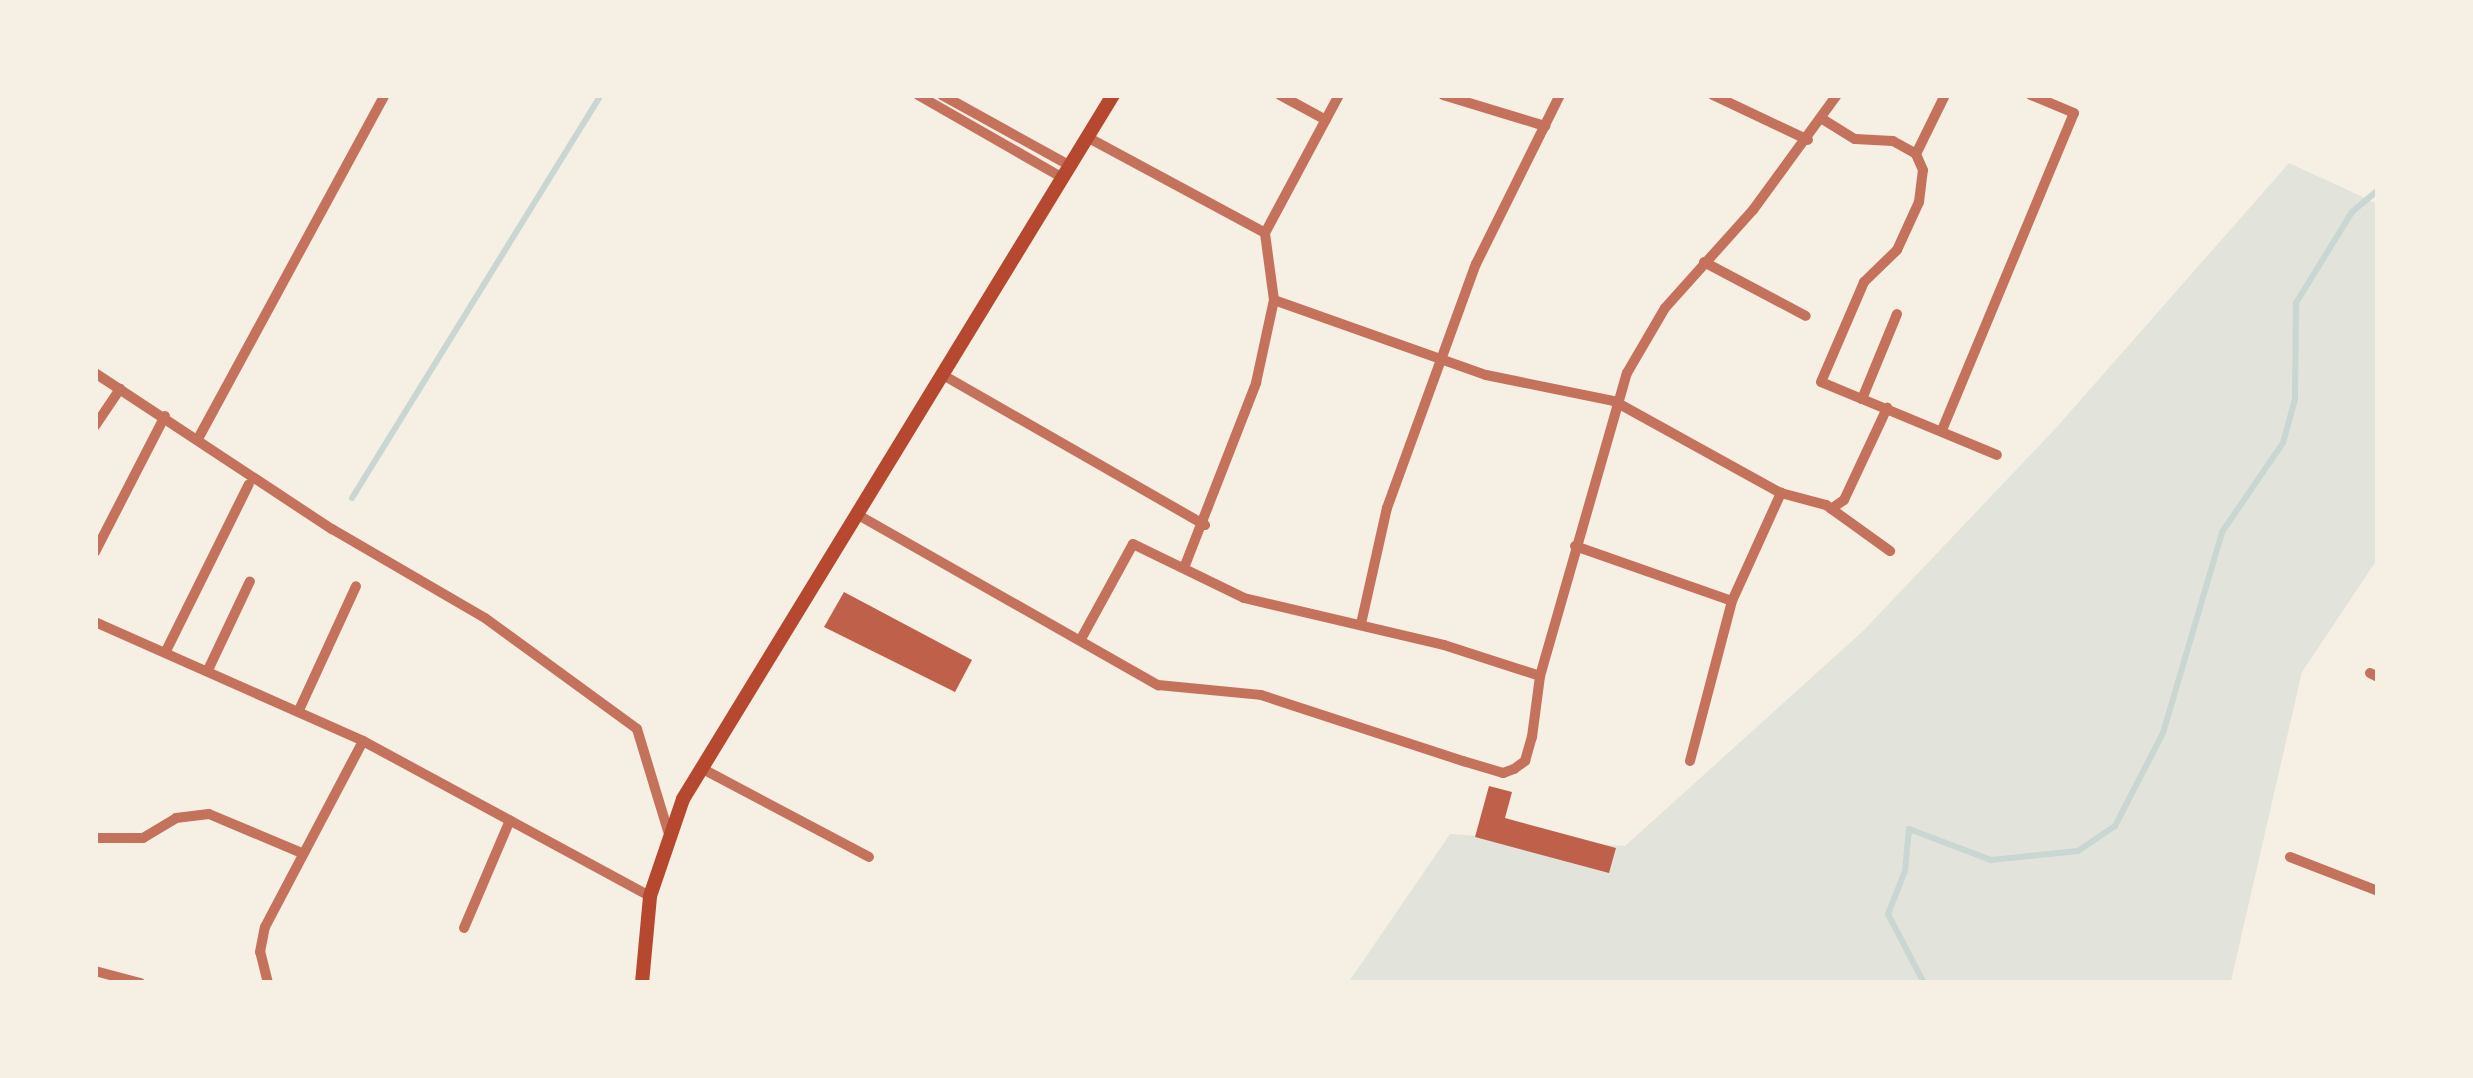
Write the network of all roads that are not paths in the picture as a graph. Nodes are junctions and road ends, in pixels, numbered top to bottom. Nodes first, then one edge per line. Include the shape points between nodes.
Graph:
1 (384, 95) edge
2 (918, 95) edge
3 (942, 95) edge
4 (1114, 95) edge
5 (1280, 95) edge
6 (1339, 95) edge
7 (1443, 95) edge
8 (1560, 95) edge
9 (1713, 95) edge
10 (1837, 95) edge
11 (1945, 95) edge
12 (2031, 95) edge
13 (1326, 120) junction
14 (1824, 120) junction
15 (1545, 126) junction
16 (1087, 137) junction
17 (1808, 140) junction
18 (1916, 154) junction
19 (1065, 171) junction
20 (1265, 233) junction
21 (1704, 262) junction
22 (1274, 300) junction
23 (1897, 314) dead end
24 (1806, 316) dead end
25 (1443, 360) junction
26 (95, 373) edge
27 (943, 375) junction
28 (120, 389) junction
29 (1862, 400) junction
30 (1614, 401) junction
31 (1887, 408) junction
32 (165, 416) junction
33 (95, 426) edge
34 (1942, 430) junction
35 (199, 436) junction
36 (1997, 455) dead end
37 (248, 484) dead end
38 (1781, 492) junction
39 (1831, 509) junction
40 (860, 516) junction
41 (1205, 524) junction
42 (1576, 546) junction
43 (1890, 551) dead end
44 (95, 552) edge
45 (1184, 568) junction
46 (250, 582) dead end
47 (356, 586) dead end
48 (1732, 601) junction
49 (95, 622) edge
50 (1361, 624) junction
51 (1081, 638) junction
52 (166, 651) junction
53 (208, 670) junction
54 (1540, 676) junction
55 (300, 708) junction
56 (363, 741) junction
57 (1690, 761) dead end
58 (701, 768) junction
59 (510, 820) junction
60 (668, 831) junction
61 (95, 838) edge
62 (302, 853) junction
63 (869, 857) dead end
64 (2290, 857) dead end
65 (2378, 891) edge
66 (650, 896) junction
67 (464, 928) dead end
68 (95, 970) edge
69 (140, 983) edge
70 (268, 983) edge
71 (642, 983) edge

1 - 35 street
2 - 19 street
3 - 19 street
4 - 16 main road
5 - 13 street
6 - 13 street
7 - 15 street
8 - 15 street
9 - 17 street
10 - 14 street
11 - 18 street
12 - 34 street via 2074,114
13 - 20 street
14 - 17 street
14 - 18 street via 1855,139 1892,141
15 - 25 street via 1476,264
16 - 19 main road
16 - 20 street
17 - 21 street
18 - 29 street via 1923,170 1918,202 1896,250 1864,282 1821,382
19 - 27 main road
20 - 22 street
21 - 24 street
21 - 30 street via 1664,308
22 - 25 street
22 - 41 street via 1251,400
23 - 29 street
25 - 30 street
25 - 50 street via 1387,508
26 - 28 street
27 - 40 main road
27 - 41 street
28 - 32 street
28 - 33 street
29 - 31 street
30 - 38 street
30 - 42 street
31 - 34 street
31 - 39 street via 1844,500
32 - 35 street
32 - 44 street
34 - 36 street
35 - 60 street via 332,529 485,618 637,728
37 - 52 street
38 - 39 street
38 - 48 street
39 - 43 street
40 - 51 street
40 - 58 main road
41 - 45 street
42 - 48 street
42 - 54 street
45 - 50 street via 1256,602
45 - 51 street via 1129,546
46 - 53 street
47 - 55 street
48 - 57 street
49 - 52 street
50 - 54 street
51 - 54 street via 1158,684 1261,695 1503,773 1525,761
52 - 53 street
53 - 55 street
55 - 56 street
56 - 59 street
56 - 62 street
58 - 60 main road
58 - 63 street
59 - 66 street
59 - 67 street
60 - 66 main road
61 - 62 street via 143,838 176,818 208,814
62 - 70 street via 265,927 260,952
64 - 65 street
66 - 71 main road
68 - 69 street

